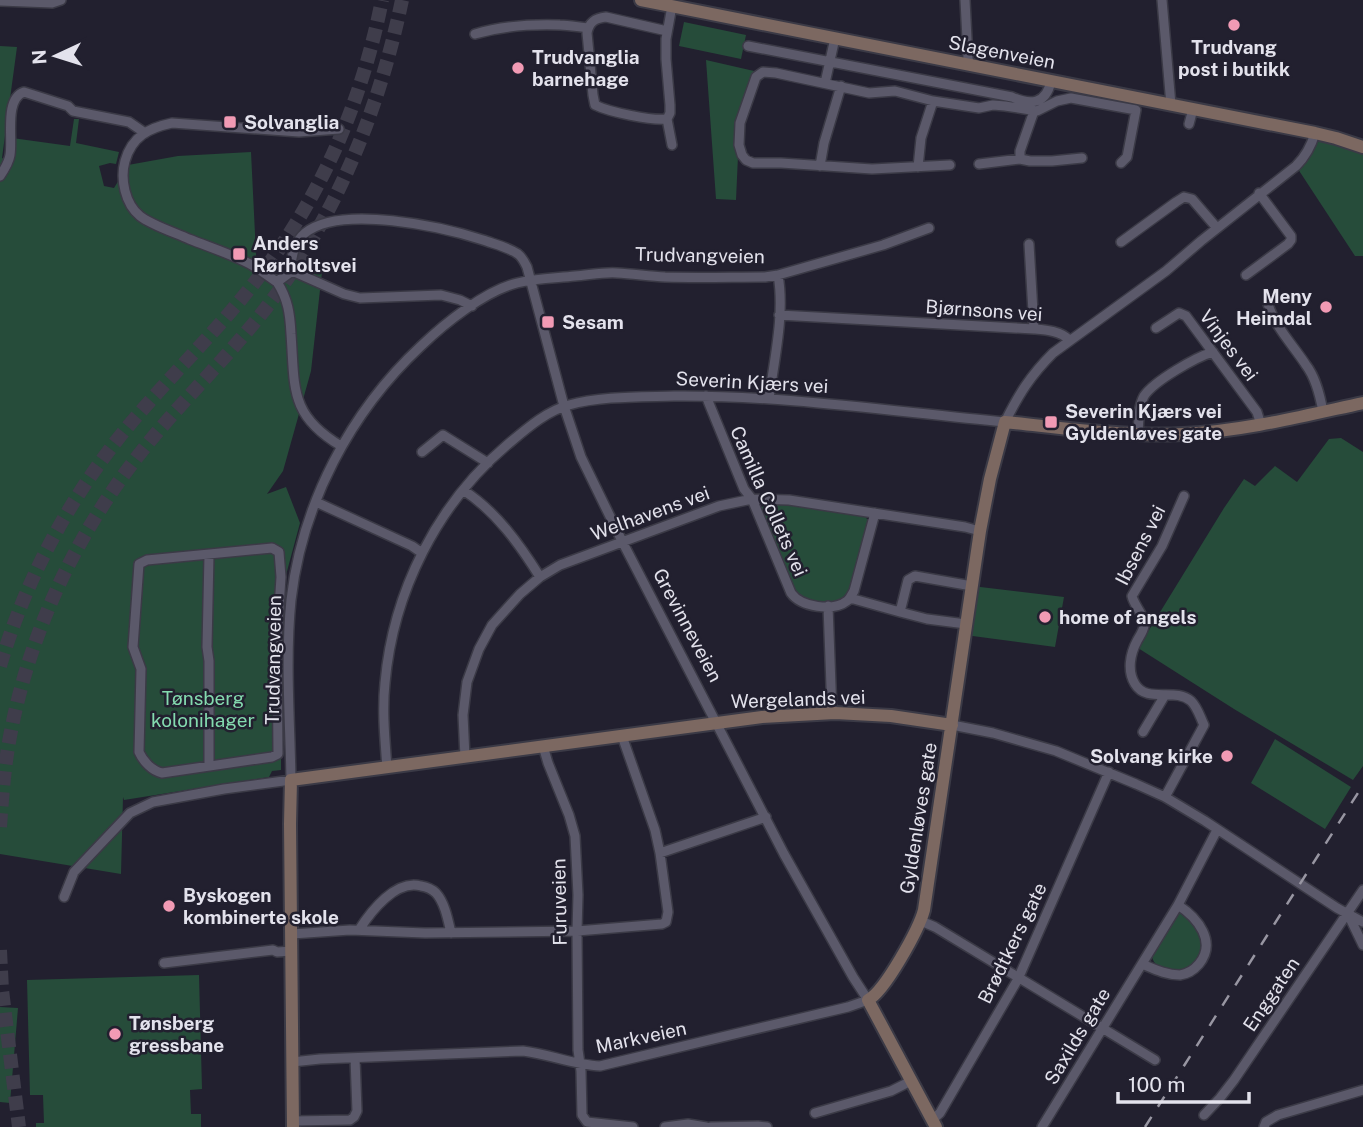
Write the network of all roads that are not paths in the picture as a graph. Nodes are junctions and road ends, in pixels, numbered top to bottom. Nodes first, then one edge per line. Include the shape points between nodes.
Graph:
1 (61, 0) edge
2 (641, 0) edge
3 (965, 0) edge
4 (1162, 0) edge
5 (0, 1) edge
6 (673, 6) junction
7 (588, 28) junction
8 (667, 31) junction
9 (475, 34) dead end
10 (835, 38) junction
11 (748, 46) dead end
12 (830, 61) junction
13 (971, 66) junction
14 (1051, 81) junction
15 (825, 83) junction
16 (841, 86) junction
17 (933, 101) junction
18 (1017, 104) junction
19 (1171, 105) junction
20 (1193, 109) junction
21 (1034, 111) junction
22 (667, 119) junction
23 (1189, 124) dead end
24 (339, 128) dead end
25 (145, 133) junction
26 (1315, 133) junction
27 (672, 145) dead end
28 (1360, 147) edge
29 (1082, 158) dead end
30 (1020, 159) junction
31 (1121, 163) dead end
32 (979, 164) dead end
33 (950, 165) dead end
34 (820, 166) junction
35 (918, 167) junction
36 (0, 176) edge
37 (1259, 193) junction
38 (929, 228) dead end
39 (1217, 228) junction
40 (1121, 243) dead end
41 (1029, 244) dead end
42 (778, 275) junction
43 (1246, 275) dead end
44 (531, 280) junction
45 (276, 282) junction
46 (1268, 304) dead end
47 (472, 306) junction
48 (779, 315) junction
49 (1156, 328) dead end
50 (1034, 329) junction
51 (1069, 340) junction
52 (1213, 352) junction
53 (706, 396) junction
54 (769, 399) junction
55 (1363, 403) edge
56 (564, 406) junction
57 (1323, 412) junction
58 (1005, 422) junction
59 (1261, 425) junction
60 (1138, 434) junction
61 (341, 446) junction
62 (422, 452) dead end
63 (488, 463) junction
64 (463, 490) junction
65 (1184, 496) dead end
66 (752, 499) junction
67 (316, 502) junction
68 (875, 513) junction
69 (980, 531) junction
70 (622, 541) junction
71 (422, 553) junction
72 (209, 555) junction
73 (540, 577) junction
74 (972, 586) junction
75 (850, 598) junction
76 (828, 606) junction
77 (900, 612) junction
78 (966, 624) junction
79 (1165, 695) junction
80 (832, 713) junction
81 (717, 723) junction
82 (951, 725) junction
83 (1143, 732) dead end
84 (622, 736) junction
85 (543, 746) junction
86 (465, 757) junction
87 (209, 766) junction
88 (387, 768) junction
89 (1109, 772) junction
90 (291, 780) junction
91 (1164, 797) junction
92 (766, 817) junction
93 (1217, 830) junction
94 (660, 853) junction
95 (1363, 890) edge
96 (64, 897) dead end
97 (1178, 905) junction
98 (1348, 914) junction
99 (921, 921) junction
100 (1363, 922) edge
101 (359, 930) junction
102 (577, 932) junction
103 (451, 933) junction
104 (292, 934) junction
105 (1363, 945) edge
106 (292, 951) junction
107 (164, 963) dead end
108 (1142, 964) junction
109 (1018, 979) junction
110 (868, 1000) junction
111 (1102, 1029) junction
112 (355, 1058) junction
113 (1155, 1060) dead end
114 (292, 1062) junction
115 (580, 1064) junction
116 (912, 1081) junction
117 (1363, 1090) edge
118 (815, 1113) dead end
119 (1204, 1115) dead end
120 (934, 1123) edge
121 (293, 1124) edge
122 (1265, 1124) edge
123 (633, 1127) edge
124 (665, 1127) edge
125 (708, 1127) edge
126 (766, 1127) edge
127 (1042, 1127) edge

1 - 5 street
2 - 6 main road, Slagenveien
3 - 13 street
4 - 19 street
6 - 8 street
6 - 10 main road, Slagenveien
7 - 8 street via 597,18 606,17
7 - 9 street via 530,25
7 - 22 street via 596,105
8 - 22 street
10 - 12 street
10 - 13 main road, Slagenveien
11 - 12 street
12 - 15 street
12 - 18 street via 1012,97
13 - 14 main road, Slagenveien
14 - 18 street via 1043,99
14 - 19 main road, Slagenveien
15 - 16 street
15 - 34 street via 763,72 756,77 740,123 739,145 746,160
16 - 17 street
16 - 34 street
17 - 18 street via 979,108
17 - 35 street via 921,138
18 - 21 street
19 - 20 main road, Slagenveien
20 - 23 street
20 - 26 main road, Slagenveien
21 - 30 street
21 - 31 street, Slagenveien via 1071,98 1136,110 1127,157
22 - 27 street
24 - 25 street via 299,132 172,123
25 - 36 street via 129,122 73,111 20,93 11,114 10,156
25 - 45 street via 127,154 122,174 132,206 167,230 250,264
26 - 28 main road, Slagenveien
26 - 37 street via 1304,158
29 - 30 street
30 - 32 street
33 - 35 street
34 - 35 street
37 - 39 street
37 - 43 street via 1291,240
38 - 42 street, Trudvangveien
39 - 40 street via 1192,199 1184,197
39 - 51 street via 1166,271
41 - 50 street
42 - 44 street, Trudvangveien via 608,273
42 - 48 street
44 - 45 street, Grevinneveien via 519,254 465,234 419,223 347,220 307,231 293,250 290,271
44 - 47 street, Trudvangveien
44 - 56 street, Grevinneveien
45 - 47 street via 292,271 360,298 441,295
45 - 61 street via 289,308 298,402 314,427
46 - 57 street via 1275,322 1308,366
47 - 61 street, Trudvangveien via 439,328 411,355
48 - 50 street, Bjørnsons vei
48 - 54 street
49 - 52 street, Vinjes vei via 1183,314
50 - 51 street, Bjørnsons vei via 1060,333
51 - 58 street, Gyldenløves gate via 1038,367
52 - 59 street, Vinjes vei via 1257,412
52 - 60 street via 1192,360 1145,394
53 - 54 street, Severin Kjærs vei
53 - 56 street, Severin Kjærs vei
53 - 66 street, Camilla Collets vei
54 - 58 street, Severin Kjærs vei
55 - 57 main road, Severin Kjærs vei
56 - 63 street, Severin Kjærs vei via 533,424
56 - 70 street, Grevinneveien via 581,457
57 - 59 main road, Severin Kjærs vei
58 - 60 main road, Severin Kjærs vei
58 - 69 main road, Gyldenløves gate
59 - 60 main road, Severin Kjærs vei
61 - 67 street, Trudvangveien
62 - 63 street via 443,435
63 - 64 street, Severin Kjærs vei
64 - 71 street, Severin Kjærs vei
64 - 73 street via 497,519
65 - 79 street, Ibsens vei via 1162,546 1132,596 1144,625 1131,657 1133,680 1145,693
66 - 68 street, Welhavens vei
66 - 70 street, Welhavens vei
66 - 76 street, Camilla Collets vei via 794,598 809,606
67 - 71 street
67 - 90 street, Trudvangveien via 292,598
68 - 69 street, Welhavens vei
68 - 75 street
69 - 74 main road, Gyldenløves gate
70 - 73 street, Welhavens vei
70 - 81 street, Grevinneveien
71 - 88 street, Severin Kjærs vei via 404,592 388,661 383,712
72 - 87 street
72 - 87 street via 139,564 134,647 141,669 141,756 162,773
72 - 87 street via 275,549 281,577 278,754
73 - 86 street, Welhavens vei via 492,625 479,649 467,682
74 - 77 street via 915,576 908,580
74 - 78 main road, Gyldenløves gate
75 - 76 street
75 - 77 street
76 - 80 street
77 - 78 street
78 - 82 main road, Gyldenløves gate
79 - 83 street
79 - 91 street, Ibsens vei via 1188,699 1204,725
80 - 81 main road, Wergelands vei
80 - 82 main road, Wergelands vei
81 - 84 main road, Wergelands vei
81 - 92 street, Grevinneveien
82 - 89 street, Wergelands vei via 1033,743
82 - 99 main road, Gyldenløves gate
84 - 85 main road, Wergelands vei
84 - 94 street
85 - 86 main road, Wergelands vei
85 - 102 street, Furuveien via 575,836
86 - 88 main road, Wergelands vei
88 - 90 main road, Wergelands vei
89 - 91 street, Wergelands vei
89 - 109 street, Brødtkers gate
90 - 96 street via 153,802 130,813 74,872
90 - 104 main road, Trudvangveien
91 - 93 street, Wergelands vei
92 - 94 street
92 - 110 street, Grevinneveien
93 - 97 street, Saxilds gate
93 - 98 street, Wergelands vei
94 - 102 street via 666,922
95 - 98 street, Enggaten
97 - 108 street, Saxilds gate
97 - 108 street via 1204,932 1207,940 1201,961 1179,975
98 - 100 street, Wergelands vei
98 - 105 street
98 - 119 street, Enggaten via 1234,1080
99 - 109 street
99 - 110 main road, Gyldenløves gate via 878,992
101 - 103 street
101 - 103 street via 395,890 418,884 438,896
101 - 104 street
102 - 103 street
102 - 115 street, Furuveien
104 - 106 main road, Trudvangveien
106 - 107 street
106 - 114 main road, Trudvangveien
108 - 111 street, Saxilds gate
109 - 111 street
109 - 120 street, Brødtkers gate
110 - 115 street, Markveien via 612,1064
110 - 116 main road, Grevinneveien
111 - 113 street
111 - 127 street, Saxilds gate
112 - 114 street, Markveien
112 - 115 street, Markveien via 523,1051
112 - 121 street via 354,1117
114 - 121 main road, Trudvangveien
115 - 123 street, Furuveien via 584,1119
116 - 118 street
116 - 120 main road, Grevinneveien
117 - 122 street via 1278,1115
124 - 125 street
125 - 126 street

